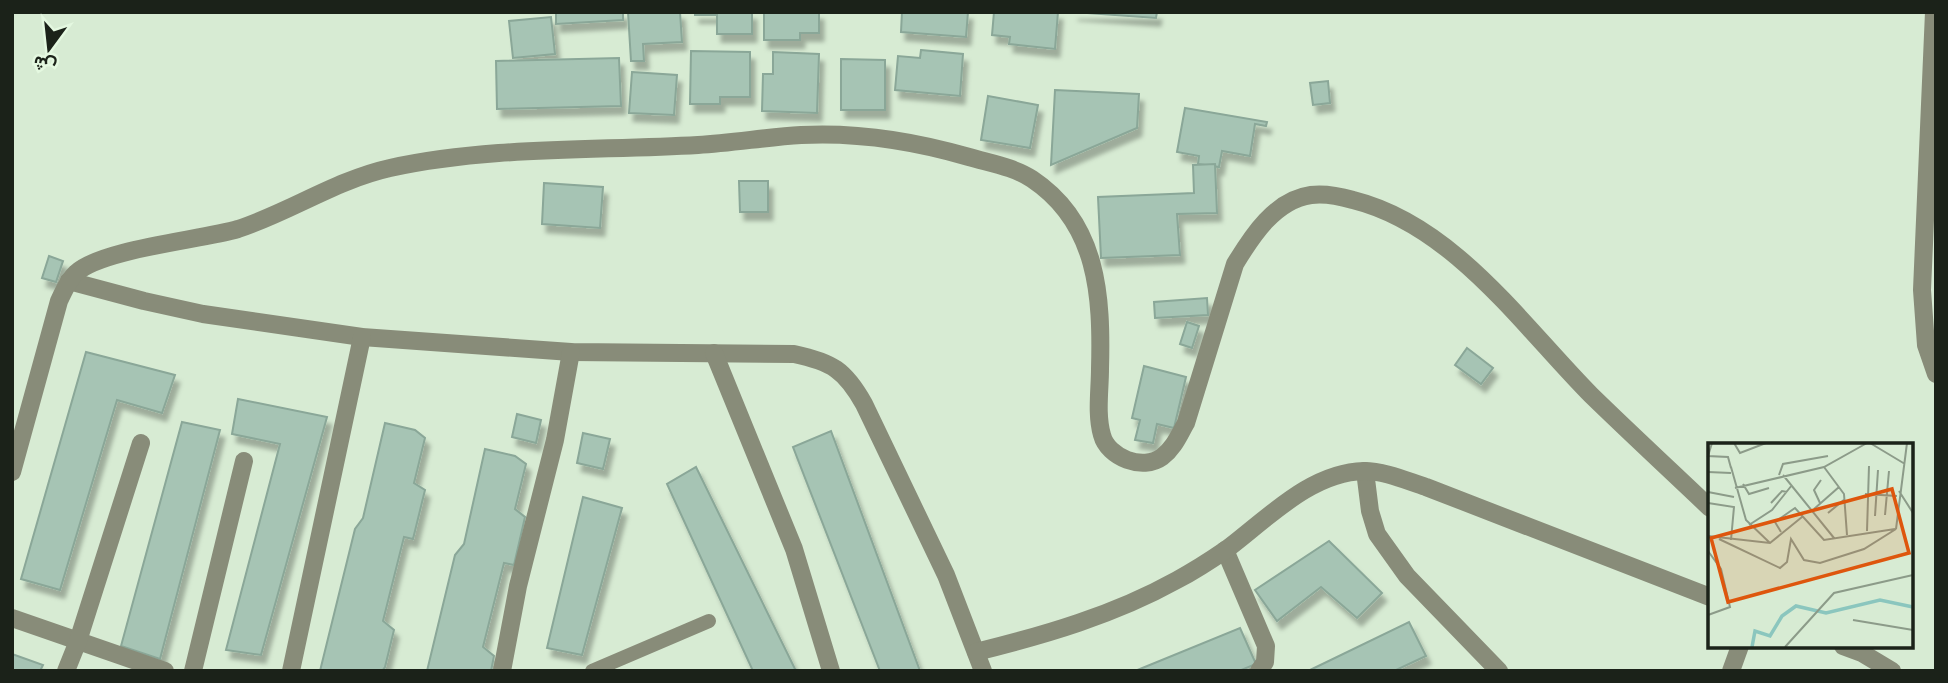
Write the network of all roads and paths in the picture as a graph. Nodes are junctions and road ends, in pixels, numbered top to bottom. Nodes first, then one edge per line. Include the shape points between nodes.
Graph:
1 (1934, 12) edge
2 (1932, 164) edge
3 (69, 281) junction
4 (1929, 290) edge
5 (362, 337) junction
6 (571, 352) junction
7 (714, 353) junction
8 (1936, 374) edge
9 (141, 443) dead end
10 (244, 461) dead end
11 (1365, 471) junction
12 (12, 472) edge
13 (1708, 506) edge
14 (1225, 550) junction
15 (1708, 596) edge
16 (12, 618) edge
17 (709, 621) dead end
18 (78, 640) junction
19 (1739, 648) edge
20 (1858, 650) edge
21 (976, 652) junction
22 (66, 671) edge
23 (164, 671) edge
24 (194, 671) edge
25 (292, 671) edge
26 (502, 671) edge
27 (592, 671) edge
28 (831, 671) edge
29 (983, 671) edge
30 (1259, 671) edge
31 (1499, 671) edge
32 (1731, 671) edge
33 (1892, 671) edge

1 - 2 street
2 - 4 street
3 - 5 street via 203,314
3 - 12 street via 54,317
3 - 13 street via 102,259 238,229 366,174 441,159 801,135 917,143 1029,176 1069,214 1086,242 1097,284 1102,437 1108,449 1125,459 1146,462 1164,456 1186,422 1235,264 1248,243 1287,203 1310,195 1336,195 1401,218 1463,261 1592,395
4 - 8 street via 1926,345
5 - 6 street
5 - 25 street
6 - 7 street
6 - 26 street
7 - 21 street via 794,355 841,370 864,404 903,485
7 - 28 street via 793,549
9 - 18 street
10 - 24 street
11 - 14 street via 1303,491
11 - 15 street via 1426,487
11 - 31 street via 1370,511 1382,542 1407,576
14 - 21 street via 1176,581 1090,620
14 - 30 street via 1266,646
16 - 18 street
17 - 27 lane
18 - 22 street
18 - 23 street
19 - 32 street
20 - 33 street
21 - 29 street

